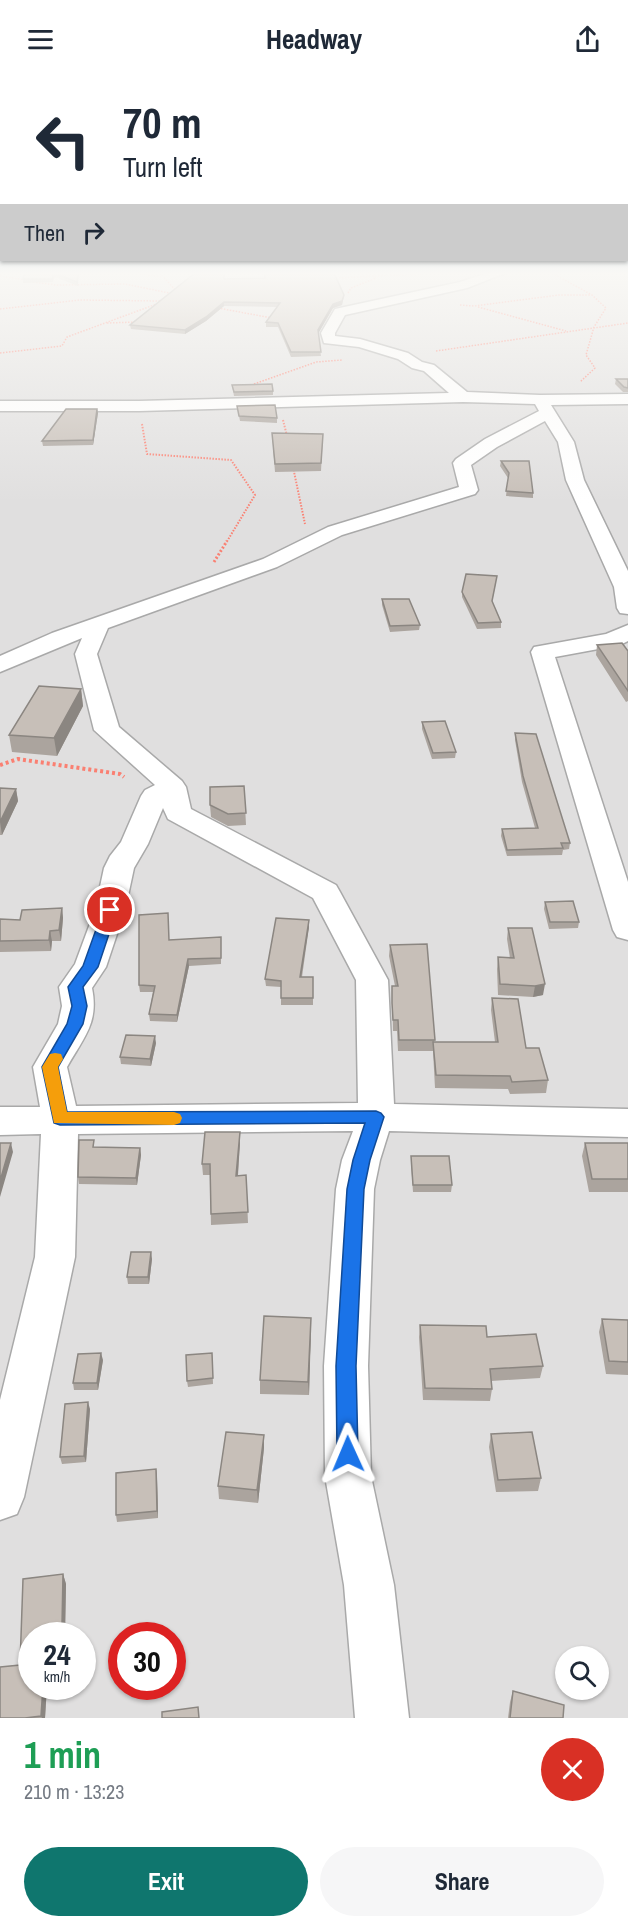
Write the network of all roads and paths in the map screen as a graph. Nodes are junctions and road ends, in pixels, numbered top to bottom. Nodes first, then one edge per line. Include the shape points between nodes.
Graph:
1 (31, 350) edge
2 (382, 350) edge
3 (588, 350) edge
4 (0, 353) edge
5 (463, 397) junction
6 (628, 399) edge
7 (279, 401) junction
8 (0, 406) edge
9 (138, 406) junction
10 (544, 406) junction
11 (289, 446) edge
12 (291, 457) edge
13 (310, 545) junction
14 (195, 589) junction
15 (628, 608) edge
16 (98, 626) junction
17 (628, 632) edge
18 (0, 665) edge
19 (0, 765) edge
20 (164, 792) junction
21 (628, 930) edge
22 (376, 1117) junction
23 (60, 1119) junction
24 (0, 1121) edge
25 (628, 1123) edge
26 (0, 1497) edge
27 (382, 1718) edge

1 - 4 path
2 - 5 street via 429,368
3 - 10 path via 586,355 595,368 569,392
5 - 7 street
5 - 10 street
6 - 10 street
7 - 9 street
7 - 11 path
8 - 9 street
9 - 14 path via 147,454 231,460 255,495
10 - 13 street via 462,464 470,490 335,531
10 - 15 street via 566,442 575,480 625,587
12 - 13 path
13 - 14 street
14 - 16 street
16 - 18 street
16 - 20 street via 86,654 107,730
17 - 21 street via 612,640 542,652
19 - 20 path via 18,759 120,774
20 - 22 street via 178,813 325,892 372,980
20 - 23 street via 124,856 90,967 75,987 79,1006 75,1024 50,1067
22 - 23 street
22 - 25 street
22 - 27 street via 355,1189 346,1366 348,1476 369,1585
23 - 24 street
23 - 26 street via 55,1257

